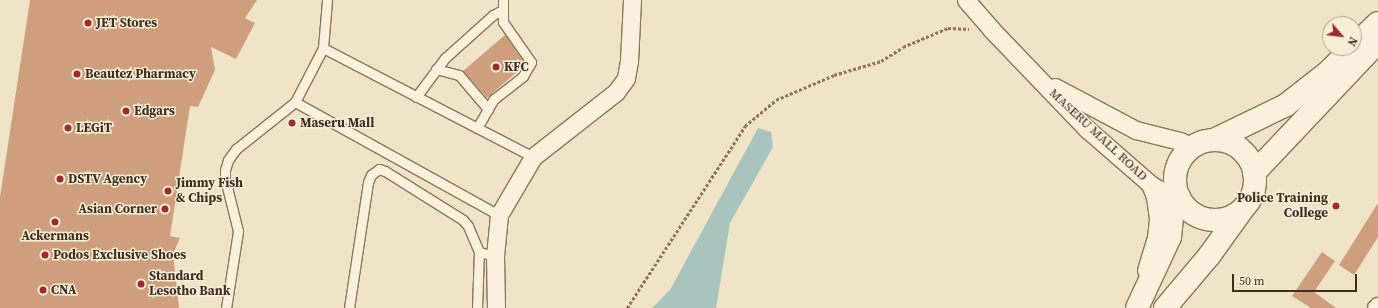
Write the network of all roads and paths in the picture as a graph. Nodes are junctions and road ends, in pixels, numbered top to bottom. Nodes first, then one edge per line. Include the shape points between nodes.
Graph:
1 (327, 0) edge
2 (503, 0) edge
3 (632, 0) edge
4 (966, 0) edge
5 (503, 10) junction
6 (1378, 23) edge
7 (991, 29) junction
8 (1362, 38) edge
9 (1378, 42) edge
10 (323, 48) junction
11 (1344, 56) edge
12 (1025, 64) junction
13 (436, 68) junction
14 (416, 96) junction
15 (295, 102) junction
16 (488, 109) junction
17 (477, 128) junction
18 (1214, 140) junction
19 (1193, 147) junction
20 (533, 158) junction
21 (1254, 173) junction
22 (1150, 184) junction
23 (1178, 196) junction
24 (1245, 206) junction
25 (498, 215) junction
26 (479, 252) junction
27 (495, 256) junction
28 (1140, 302) edge
29 (226, 308) edge
30 (349, 308) edge
31 (477, 308) edge
32 (496, 308) edge
33 (627, 308) edge
34 (1165, 308) edge

1 - 10 lane
2 - 5 lane
3 - 20 street via 626,78 616,92
4 - 7 street, MASERU MALL ROAD
5 - 13 lane via 493,15
5 - 16 lane via 503,22 531,62 523,76 494,99
6 - 8 main road
7 - 12 street, MASERU MALL ROAD
7 - 33 path via 948,28 880,61 834,75 776,100 745,126
9 - 21 main road
10 - 14 lane
10 - 15 lane
11 - 18 main road via 1327,73 1286,105
12 - 19 street, MASERU MALL ROAD via 1060,90 1119,122 1136,130 1180,141
12 - 22 street, MASERU MALL ROAD via 1087,129
13 - 14 lane
13 - 16 lane via 459,75
14 - 17 lane
15 - 25 lane
15 - 29 lane via 236,149 228,160 225,179 238,231
16 - 17 lane
17 - 20 lane
18 - 19 main road
18 - 21 main road via 1229,143 1243,152
19 - 23 main road via 1183,156 1177,168 1175,182
20 - 25 street
21 - 24 main road via 1252,194
22 - 23 street, MASERU MALL ROAD via 1168,194
22 - 28 street via 1158,218 1156,238 1141,286
23 - 24 main road via 1194,215 1210,220 1225,219
23 - 28 main road via 1174,203 1170,237
24 - 34 main road via 1209,256
25 - 27 street
26 - 27 lane
26 - 30 lane via 463,220 379,169 368,182
26 - 31 lane
27 - 32 street

